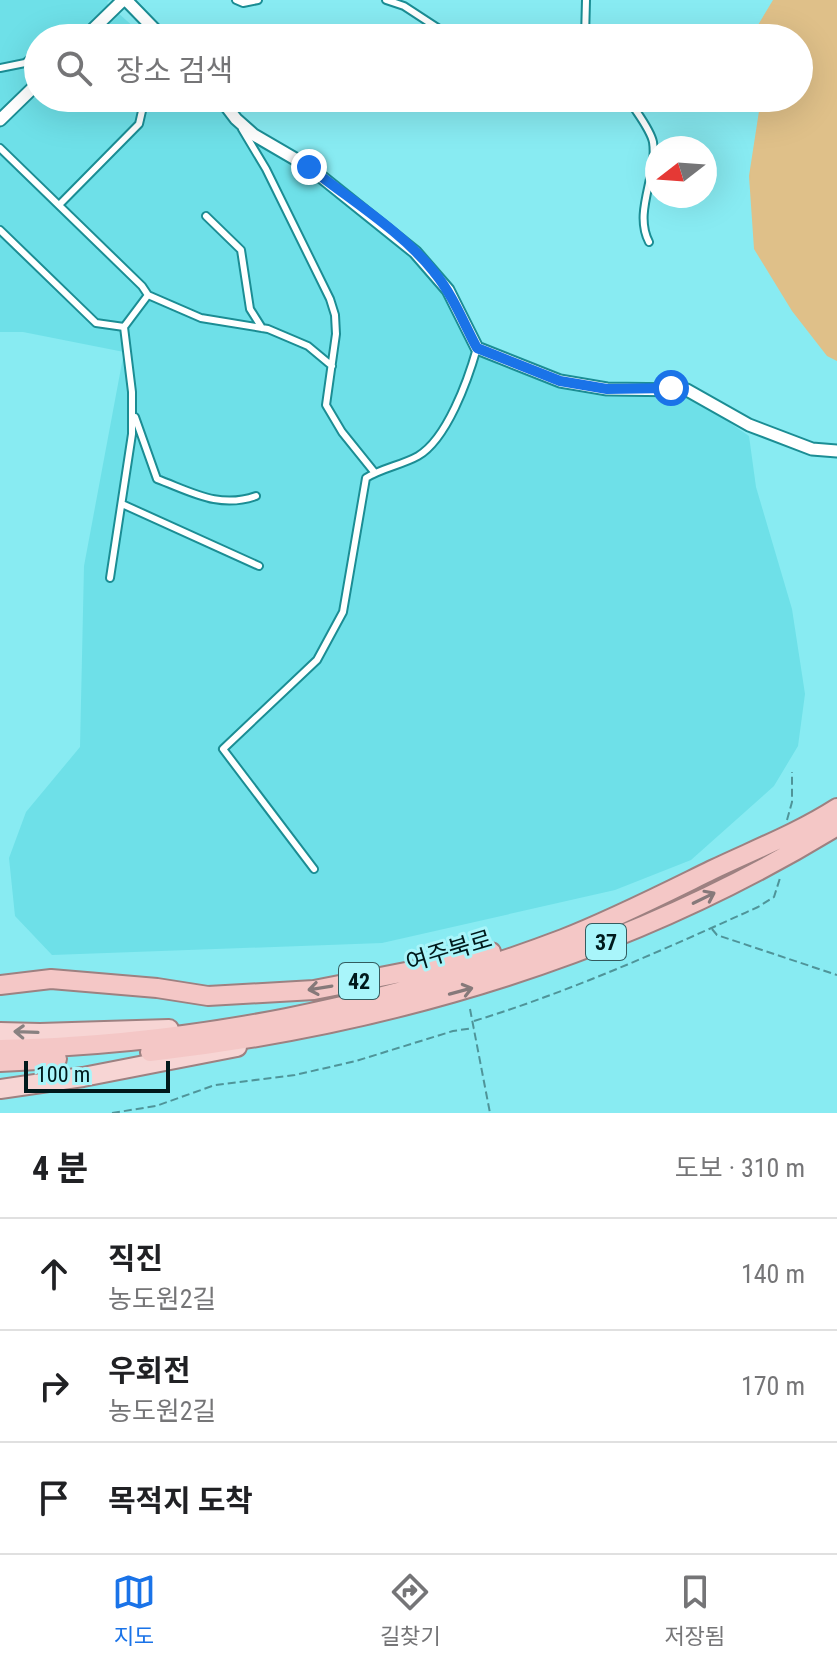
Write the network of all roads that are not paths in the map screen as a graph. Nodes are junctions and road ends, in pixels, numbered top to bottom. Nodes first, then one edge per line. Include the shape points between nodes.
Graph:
1 (124, 0) edge
2 (236, 0) edge
3 (258, 0) edge
4 (386, 0) edge
5 (586, 0) edge
6 (102, 24) edge
7 (149, 24) edge
8 (432, 24) edge
9 (585, 24) edge
10 (24, 63) edge
11 (0, 68) edge
12 (24, 97) edge
13 (142, 112) edge
14 (231, 112) edge
15 (636, 112) edge
16 (236, 119) junction
17 (0, 120) edge
18 (0, 148) edge
19 (60, 204) junction
20 (206, 216) dead end
21 (0, 230) edge
22 (649, 242) dead end
23 (148, 295) junction
24 (124, 327) junction
25 (262, 328) junction
26 (477, 348) junction
27 (332, 366) junction
28 (132, 410) junction
29 (837, 451) edge
30 (375, 473) junction
31 (256, 496) dead end
32 (122, 504) junction
33 (259, 566) dead end
34 (110, 578) dead end
35 (837, 808) edge
36 (837, 826) edge
37 (314, 869) dead end
38 (639, 906) junction
39 (0, 985) edge
40 (358, 1017) junction
41 (272, 1021) junction
42 (0, 1032) edge
43 (0, 1049) edge
44 (0, 1062) edge
45 (0, 1089) edge

1 - 6 street
1 - 7 street
2 - 3 lane
4 - 8 lane
5 - 9 lane
10 - 11 lane
12 - 17 street
13 - 19 lane via 139,124
14 - 16 street
15 - 22 lane via 653,141 644,217
16 - 26 street via 309,167 415,252 448,290
16 - 27 lane via 330,299 335,315
18 - 19 lane
19 - 23 lane
20 - 25 lane via 241,250 250,309
21 - 24 lane via 96,323
23 - 24 lane
23 - 25 lane via 201,318
24 - 28 lane
25 - 27 lane via 308,346
26 - 29 street via 560,381 607,389 687,390 749,425 812,449
26 - 30 lane via 469,377 431,447
27 - 30 lane via 326,405
28 - 31 lane via 157,479 219,502
28 - 32 lane
30 - 37 lane via 366,478 343,612 317,660 223,749
32 - 33 lane
32 - 34 lane
35 - 38 highway, 여주북로 / 37
40 -> 36 highway, 여주북로 / 37 via 466,990 598,945 702,900
38 -> 39 highway, 42 via 499,950 314,990 208,996 51,979
38 - 41 highway, 여주북로 / 37 via 551,943 413,988
40 - 44 highway, 여주북로 / 37 via 181,1048
40 - 45 main road, 42 via 205,1054
41 -> 42 main road via 143,1031
41 - 43 highway, 여주북로 / 37 via 148,1040

